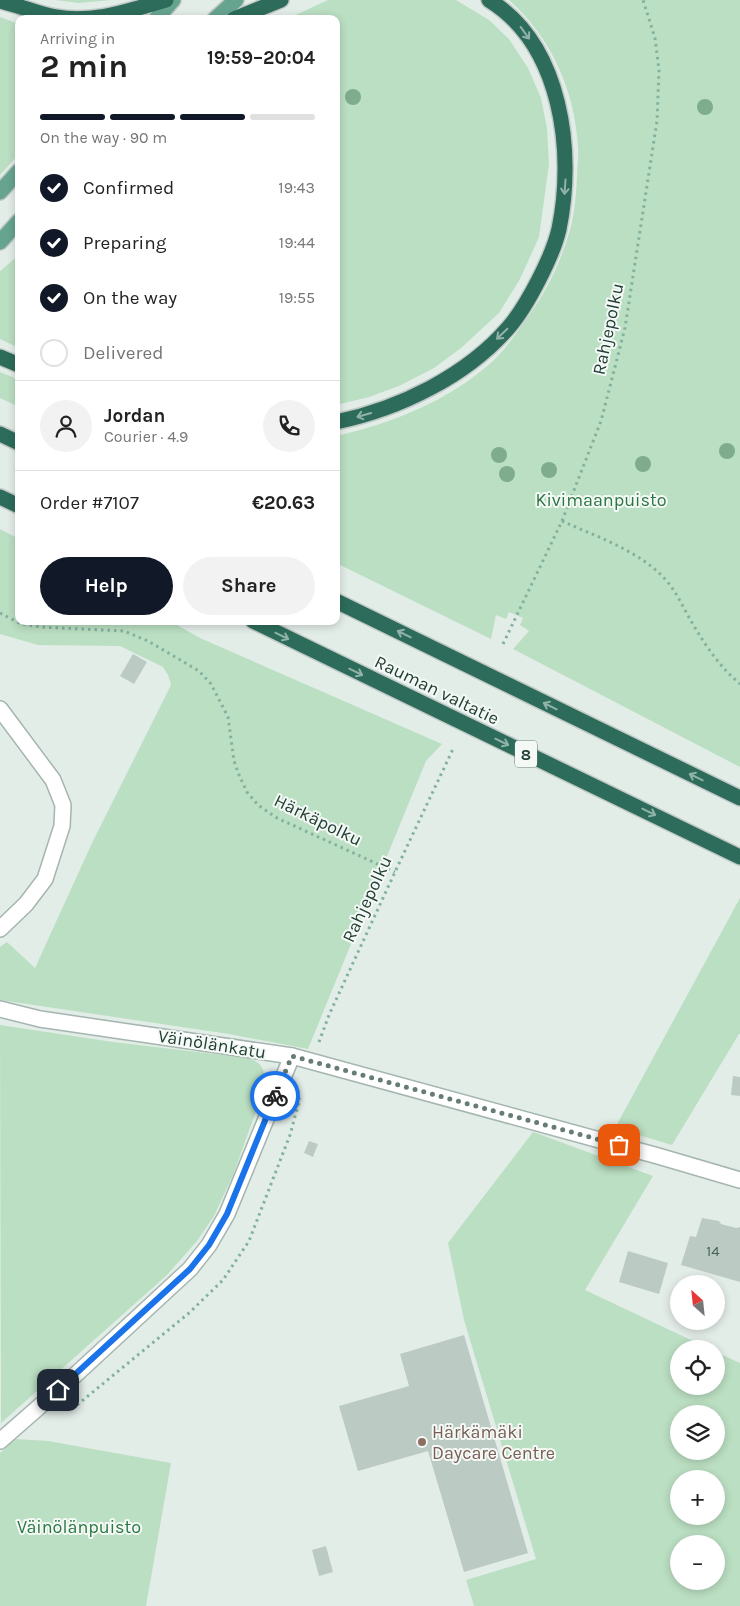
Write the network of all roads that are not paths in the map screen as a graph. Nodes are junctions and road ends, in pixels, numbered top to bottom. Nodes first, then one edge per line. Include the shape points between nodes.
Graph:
1 (166, 0) edge
2 (174, 0) edge
3 (236, 0) edge
4 (281, 0) edge
5 (489, 0) edge
6 (0, 1) edge
7 (49, 15) edge
8 (110, 15) edge
9 (160, 15) edge
10 (219, 15) edge
11 (244, 15) edge
12 (15, 175) edge
13 (0, 192) edge
14 (15, 225) edge
15 (0, 242) edge
16 (0, 357) edge
17 (15, 363) edge
18 (340, 421) edge
19 (0, 434) edge
20 (15, 441) edge
21 (0, 497) edge
22 (15, 504) edge
23 (340, 603) edge
24 (261, 625) edge
25 (0, 709) edge
26 (740, 798) edge
27 (740, 857) edge
28 (0, 930) edge
29 (0, 1009) edge
30 (292, 1056) junction
31 (740, 1180) edge
32 (0, 1441) edge

1 - 8 highway
2 - 9 main road
3 - 10 main road
4 - 11 highway
5 -> 18 highway via 510,14 531,41 543,62 560,113 566,174 555,240 529,296 510,326 486,350 419,395
6 - 7 highway
12 - 13 main road
14 - 15 main road
16 - 17 highway
19 - 20 highway
21 - 22 highway
26 -> 23 highway, Rauman valtatie
24 -> 27 highway, Rauman valtatie / 8
25 - 28 street via 53,780 64,805 62,826 44,879 26,904
29 - 30 street, Väinölänkatu via 40,1019
30 - 31 street, Väinölänkatu
30 - 32 street via 227,1214 209,1245 190,1269

